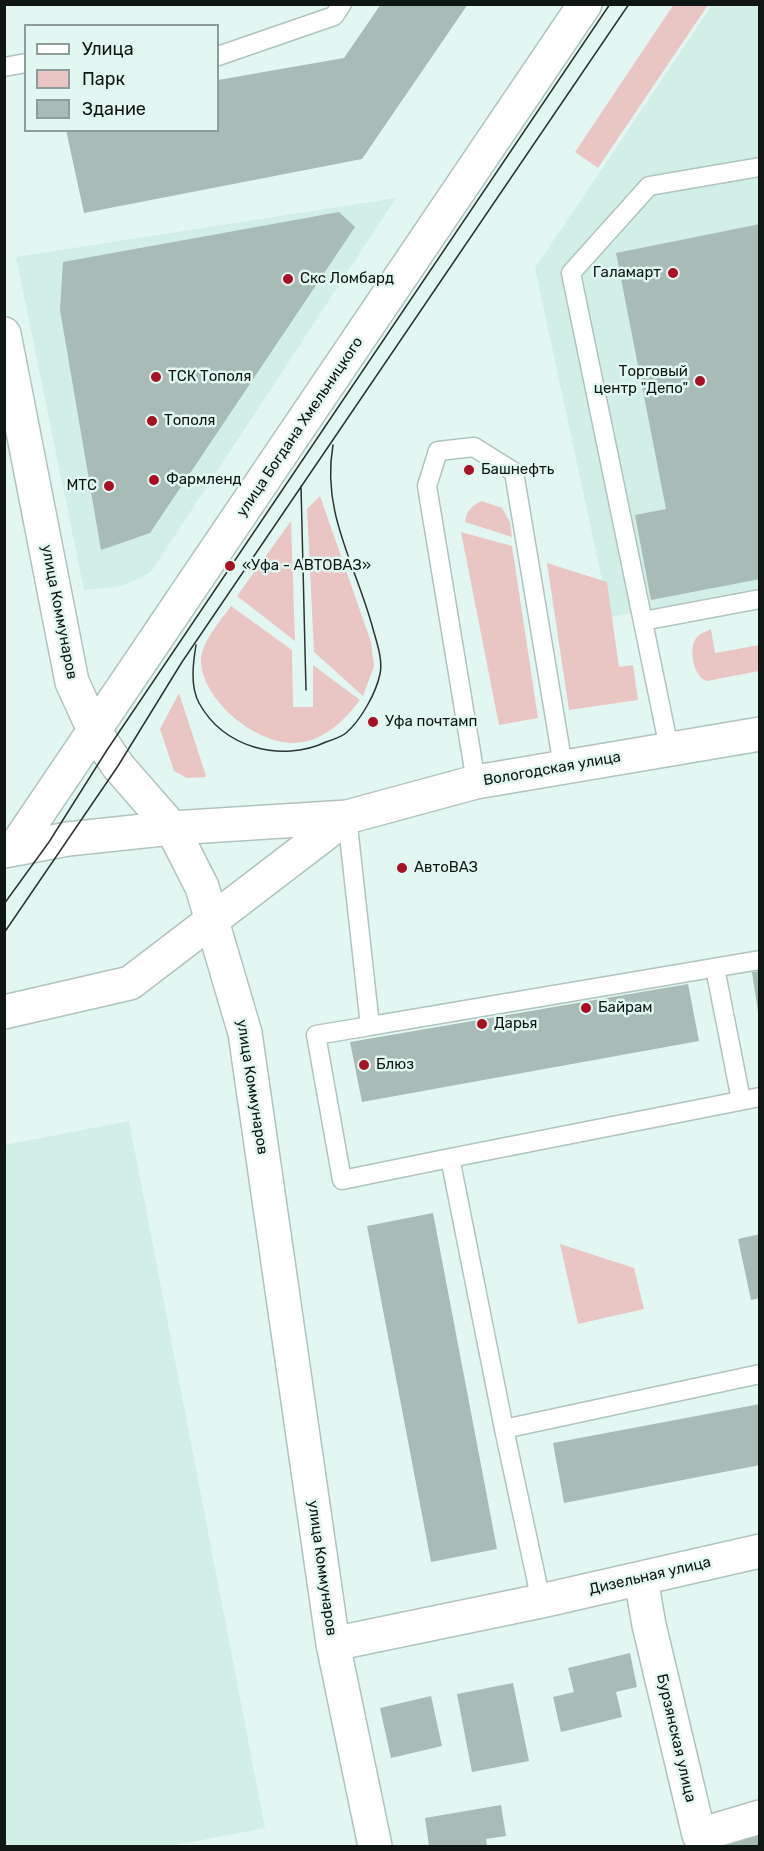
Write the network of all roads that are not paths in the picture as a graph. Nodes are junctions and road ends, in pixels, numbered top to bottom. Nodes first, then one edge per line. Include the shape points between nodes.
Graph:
1 (342, 4) edge
2 (585, 4) edge
3 (219, 56) edge
4 (24, 63) edge
5 (4, 67) edge
6 (759, 167) edge
7 (4, 334) edge
8 (759, 598) edge
9 (643, 621) junction
10 (95, 732) junction
11 (759, 734) edge
12 (669, 748) junction
13 (563, 766) junction
14 (476, 782) junction
15 (347, 817) junction
16 (172, 828) junction
17 (9, 850) edge
18 (214, 921) junction
19 (759, 960) edge
20 (716, 968) junction
21 (4, 1012) edge
22 (370, 1026) junction
23 (750, 1098) edge
24 (450, 1158) junction
25 (759, 1374) edge
26 (504, 1429) junction
27 (759, 1551) edge
28 (641, 1578) junction
29 (541, 1601) junction
30 (333, 1644) junction
31 (759, 1817) edge
32 (375, 1846) edge

1 - 3 lane via 334,16
2 - 10 street, улица Богдана Хмельницкого
4 - 5 lane
6 - 9 lane via 649,186 571,273
7 - 10 street, улица Коммунаров via 72,682
8 - 9 lane
9 - 12 lane
10 - 16 street, улица Коммунаров via 118,766
10 - 17 street, улица Богдана Хмельницкого
11 - 12 street, Вологодская улица
12 - 13 street, Вологодская улица
13 - 14 street, Вологодская улица
13 - 14 lane via 514,472 474,447 438,451 427,486
14 - 15 street, Вологодская улица
15 - 16 street, Вологодская улица
15 - 18 street, Вологодская улица
15 - 22 lane
16 - 17 street, Вологодская улица via 68,839
16 - 18 street, улица Коммунаров via 202,887
18 - 21 street, Вологодская улица via 130,983
18 - 30 street, улица Коммунаров via 246,1033
19 - 20 lane
20 - 22 lane
20 - 23 lane
22 - 24 lane via 316,1035 342,1180
23 - 24 lane
24 - 26 lane
25 - 26 lane
26 - 29 lane
27 - 28 street, Дизельная улица
28 - 29 street, Дизельная улица
28 - 31 street, Бурзянская улица via 699,1835
29 - 30 street, Дизельная улица
30 - 32 street, улица Коммунаров

